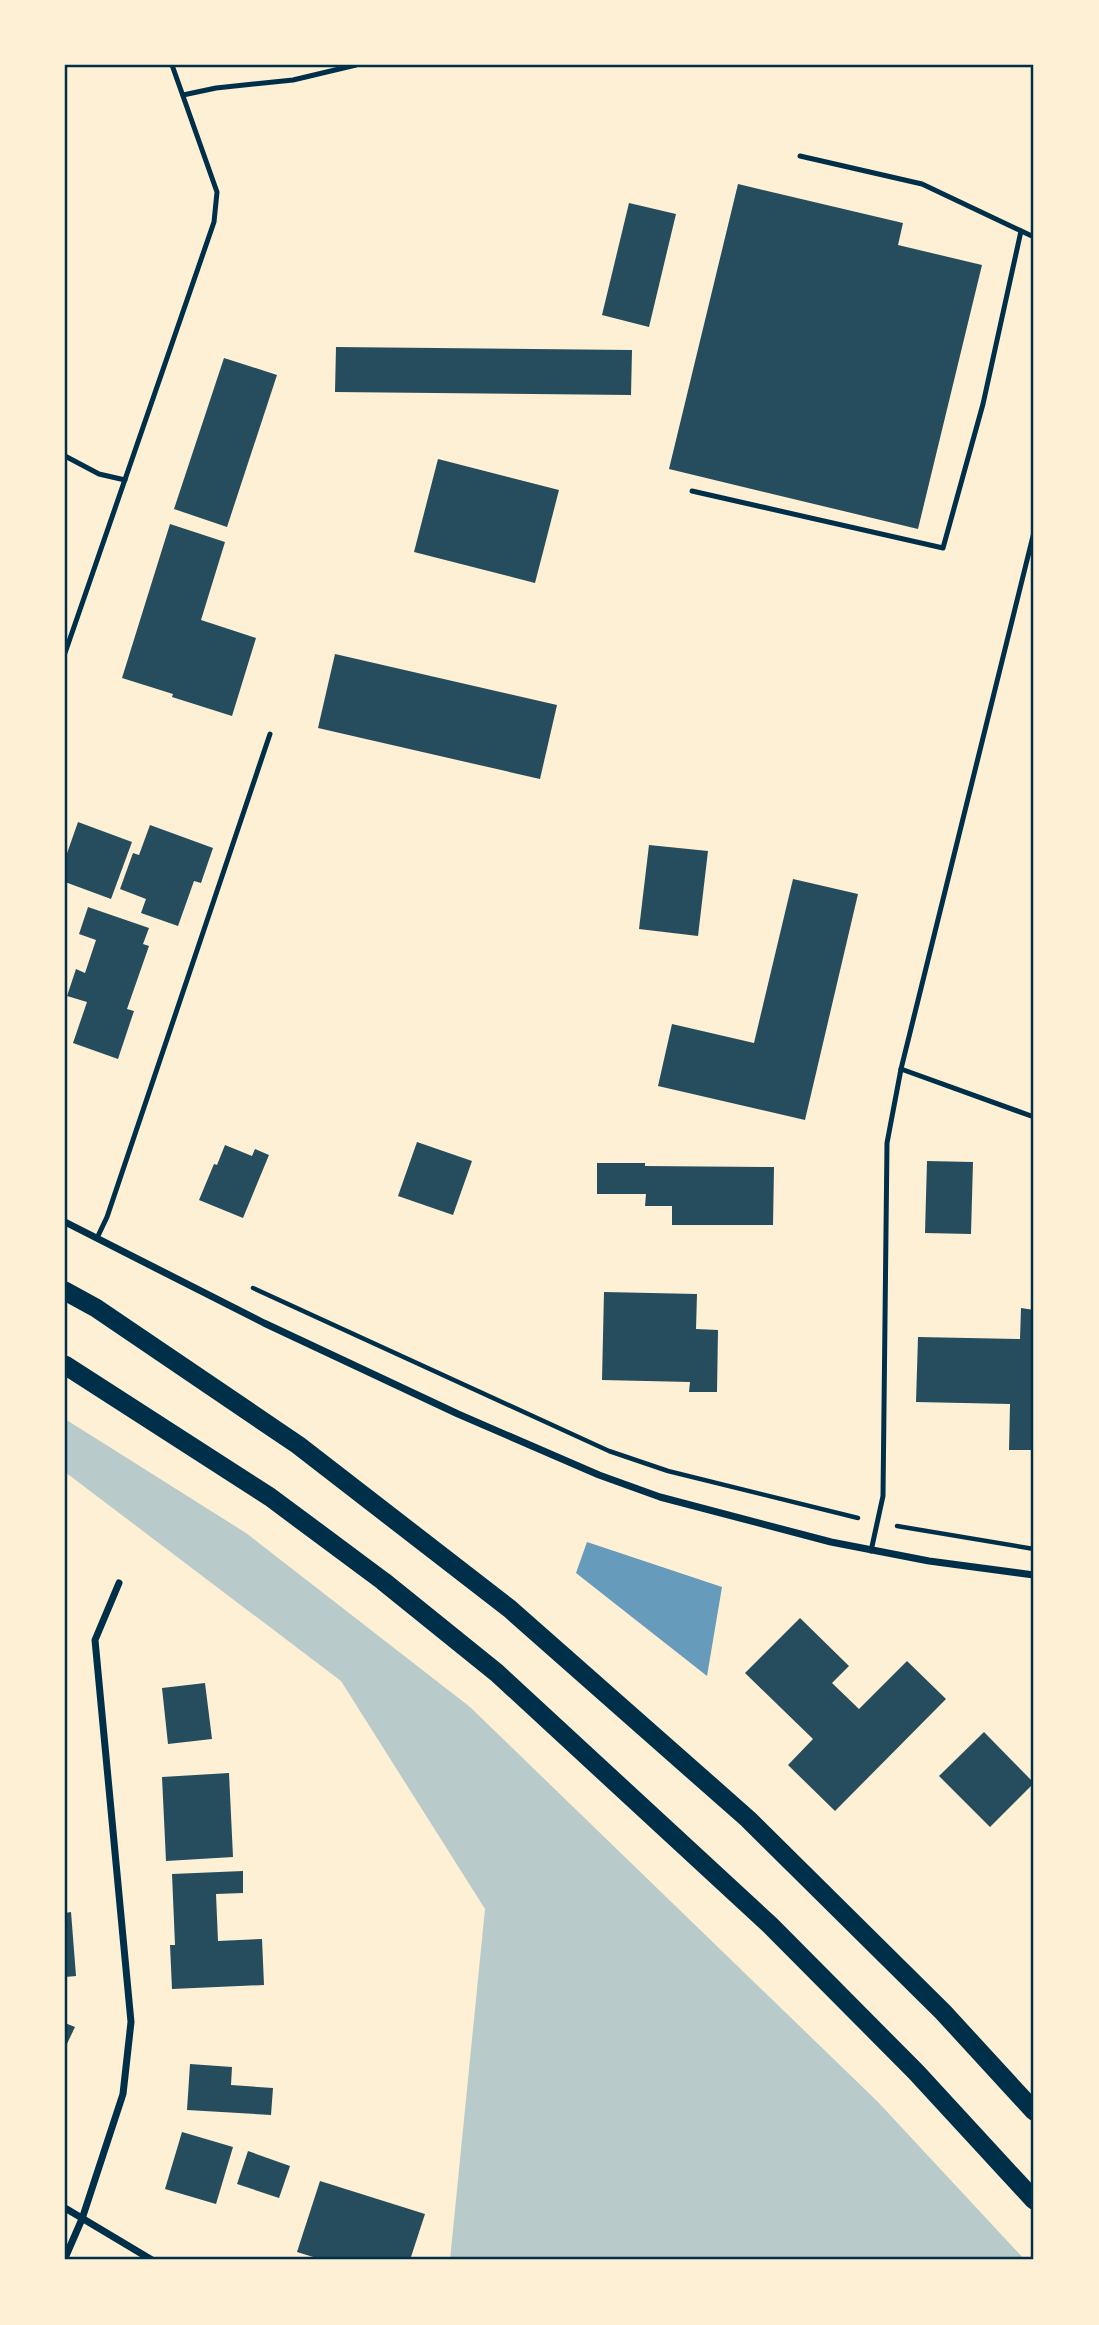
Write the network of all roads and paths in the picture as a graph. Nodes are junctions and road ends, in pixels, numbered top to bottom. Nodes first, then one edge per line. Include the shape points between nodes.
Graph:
1 (173, 65) edge
2 (356, 65) edge
3 (183, 95) junction
4 (800, 156) dead end
5 (1021, 231) junction
6 (1034, 237) edge
7 (65, 456) edge
8 (125, 480) junction
9 (692, 491) dead end
10 (1034, 532) edge
11 (65, 653) edge
12 (270, 734) dead end
13 (901, 1069) junction
14 (1034, 1117) edge
15 (65, 1222) edge
16 (97, 1238) junction
17 (248, 1286) dead end
18 (65, 1291) edge
19 (65, 1365) edge
20 (877, 1523) junction
21 (1034, 1549) edge
22 (872, 1551) junction
23 (1034, 1575) edge
24 (119, 1583) dead end
25 (1034, 2111) edge
26 (1034, 2200) edge
27 (65, 2208) edge
28 (82, 2219) junction
29 (65, 2258) edge
30 (152, 2260) edge

1 - 3 lane
2 - 3 lane via 293,80
3 - 8 lane via 217,192 214,222
4 - 5 lane via 922,184
5 - 6 lane
5 - 9 lane via 983,404 943,548
7 - 8 lane via 99,474
8 - 11 lane
10 - 13 lane
12 - 16 lane
13 - 14 lane
13 - 20 lane via 887,1143 883,1496
15 - 16 street
16 - 22 street via 288,1334 599,1475 660,1497
17 - 20 path via 609,1451 668,1471
18 - 25 highway via 298,1445 510,1609 748,1819 943,2012
19 - 26 highway via 270,1497 497,1673 770,1925 916,2072
20 - 21 path
20 - 22 lane
22 - 23 street
24 - 28 street via 95,1640 131,2022 123,2094
27 - 28 street
28 - 29 street
28 - 30 street

